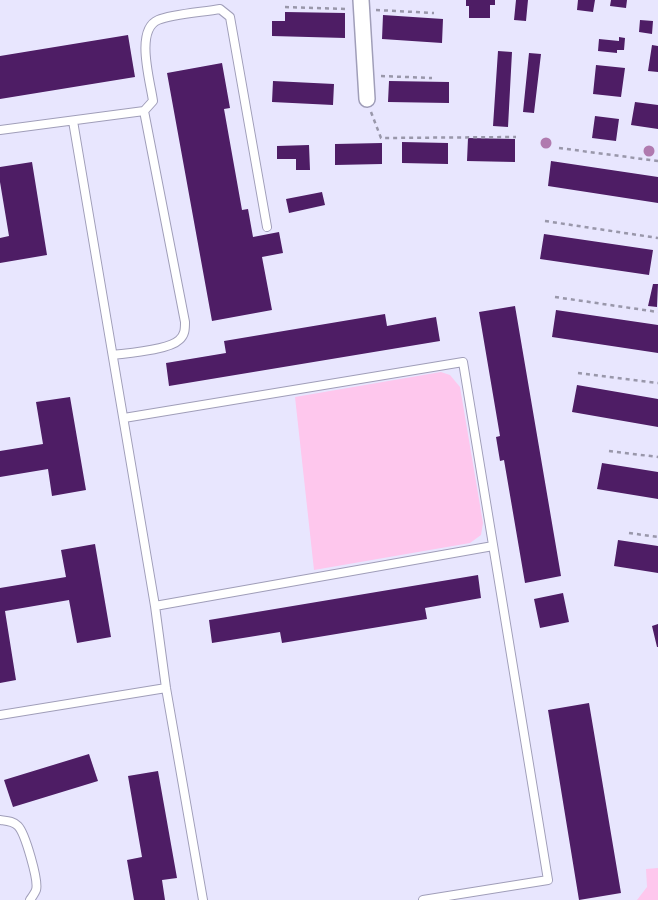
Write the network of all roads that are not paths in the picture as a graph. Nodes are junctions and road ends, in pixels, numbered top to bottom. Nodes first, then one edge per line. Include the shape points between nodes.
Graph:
1 (361, 0) edge
2 (367, 99) road end
3 (144, 111) junction
4 (73, 121) junction
5 (0, 130) edge
6 (267, 227) dead end
7 (113, 355) junction
8 (124, 418) junction
9 (494, 546) junction
10 (155, 606) junction
11 (166, 688) junction
12 (0, 715) edge
13 (0, 820) edge
14 (30, 900) edge
15 (203, 900) edge
16 (423, 900) edge

1 - 2 street
3 - 4 lane
3 - 6 lane via 153,100 144,40 149,28 158,20 220,9 230,17
3 - 7 lane via 185,332 179,341 169,346
4 - 5 lane
4 - 7 lane
7 - 8 lane
8 - 9 lane via 463,362
8 - 10 lane
9 - 10 lane
9 - 16 lane via 548,880
10 - 11 lane
11 - 12 lane
11 - 15 lane
13 - 14 lane via 10,821 23,834 36,880 36,890

